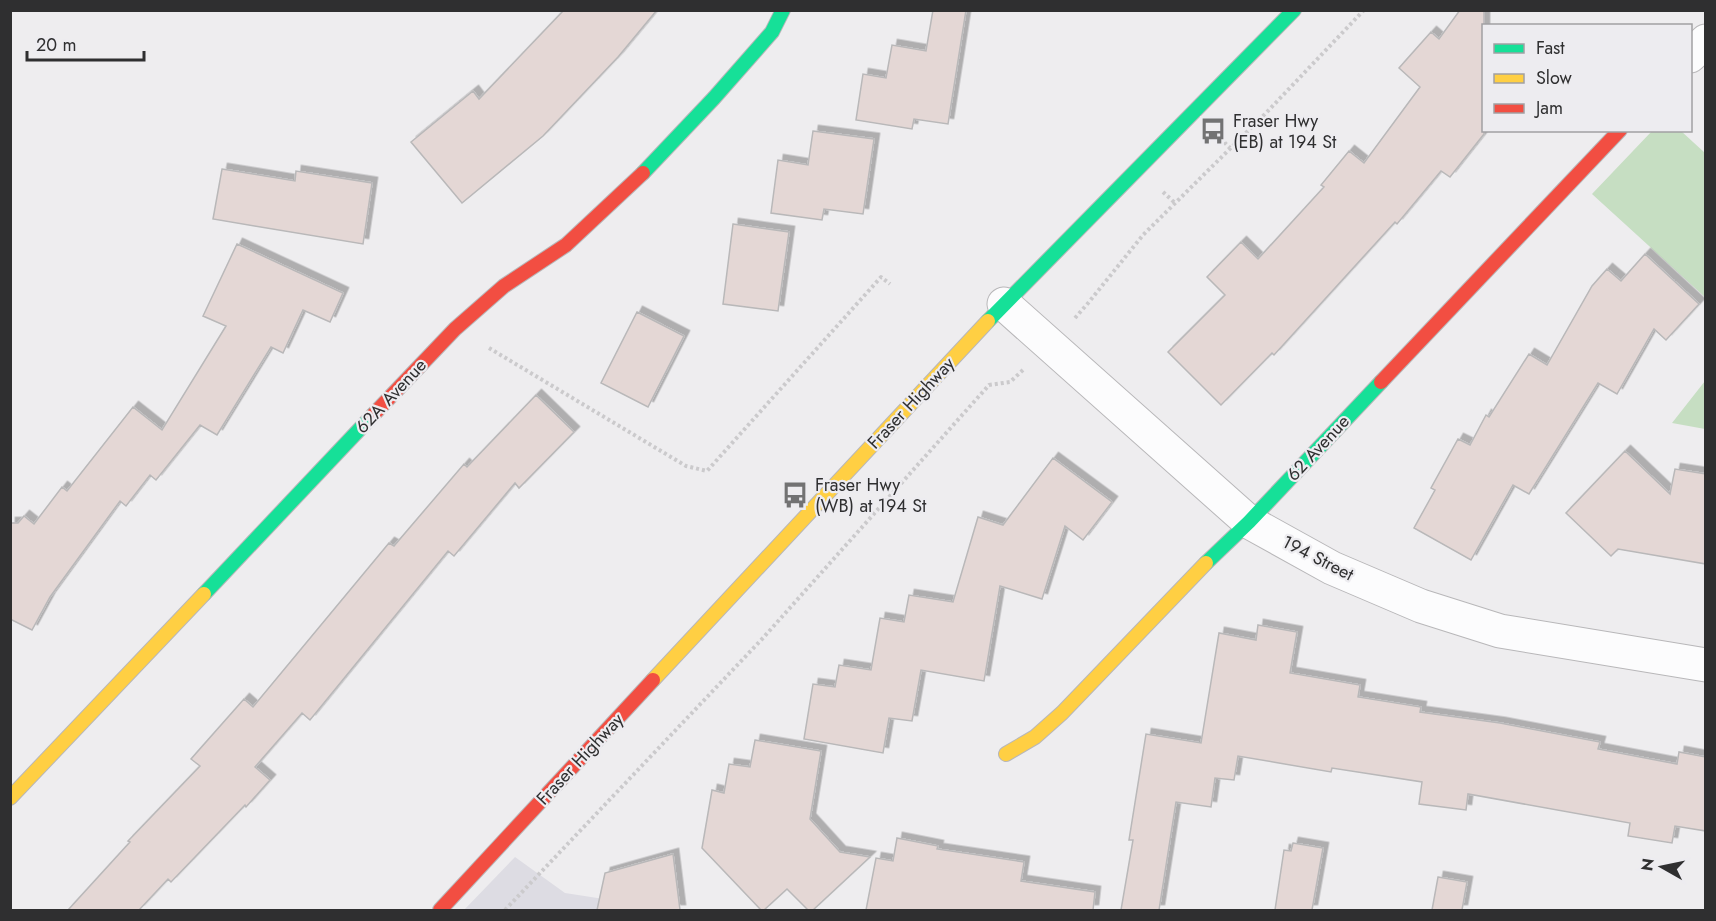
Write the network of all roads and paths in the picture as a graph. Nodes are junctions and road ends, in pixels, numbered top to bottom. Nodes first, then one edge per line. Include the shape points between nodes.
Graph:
1 (783, 10) edge
2 (1294, 10) edge
3 (1364, 10) edge
4 (1706, 41) edge
5 (1692, 54) edge
6 (1618, 132) edge
7 (890, 284) dead end
8 (1089, 302) dead end
9 (1004, 304) junction
10 (455, 329) junction
11 (1010, 382) dead end
12 (1248, 522) junction
13 (1706, 665) edge
14 (1006, 754) dead end
15 (10, 798) edge
16 (440, 910) edge
17 (505, 910) edge

1 - 10 street, 62A Avenue via 772,32 651,166 566,245 504,286
2 - 9 street, Fraser Highway
3 - 8 path via 1143,234
4 - 5 street
6 - 12 street, 62 Avenue
7 - 10 path via 881,277 707,471 686,466
9 - 12 street, 194 Street
9 - 16 street, Fraser Highway
10 - 15 street, 62A Avenue
11 - 17 path via 989,385 764,638
12 - 13 street, 194 Street via 1332,568 1420,606 1500,631
12 - 14 street, 62 Avenue via 1062,713 1035,737

